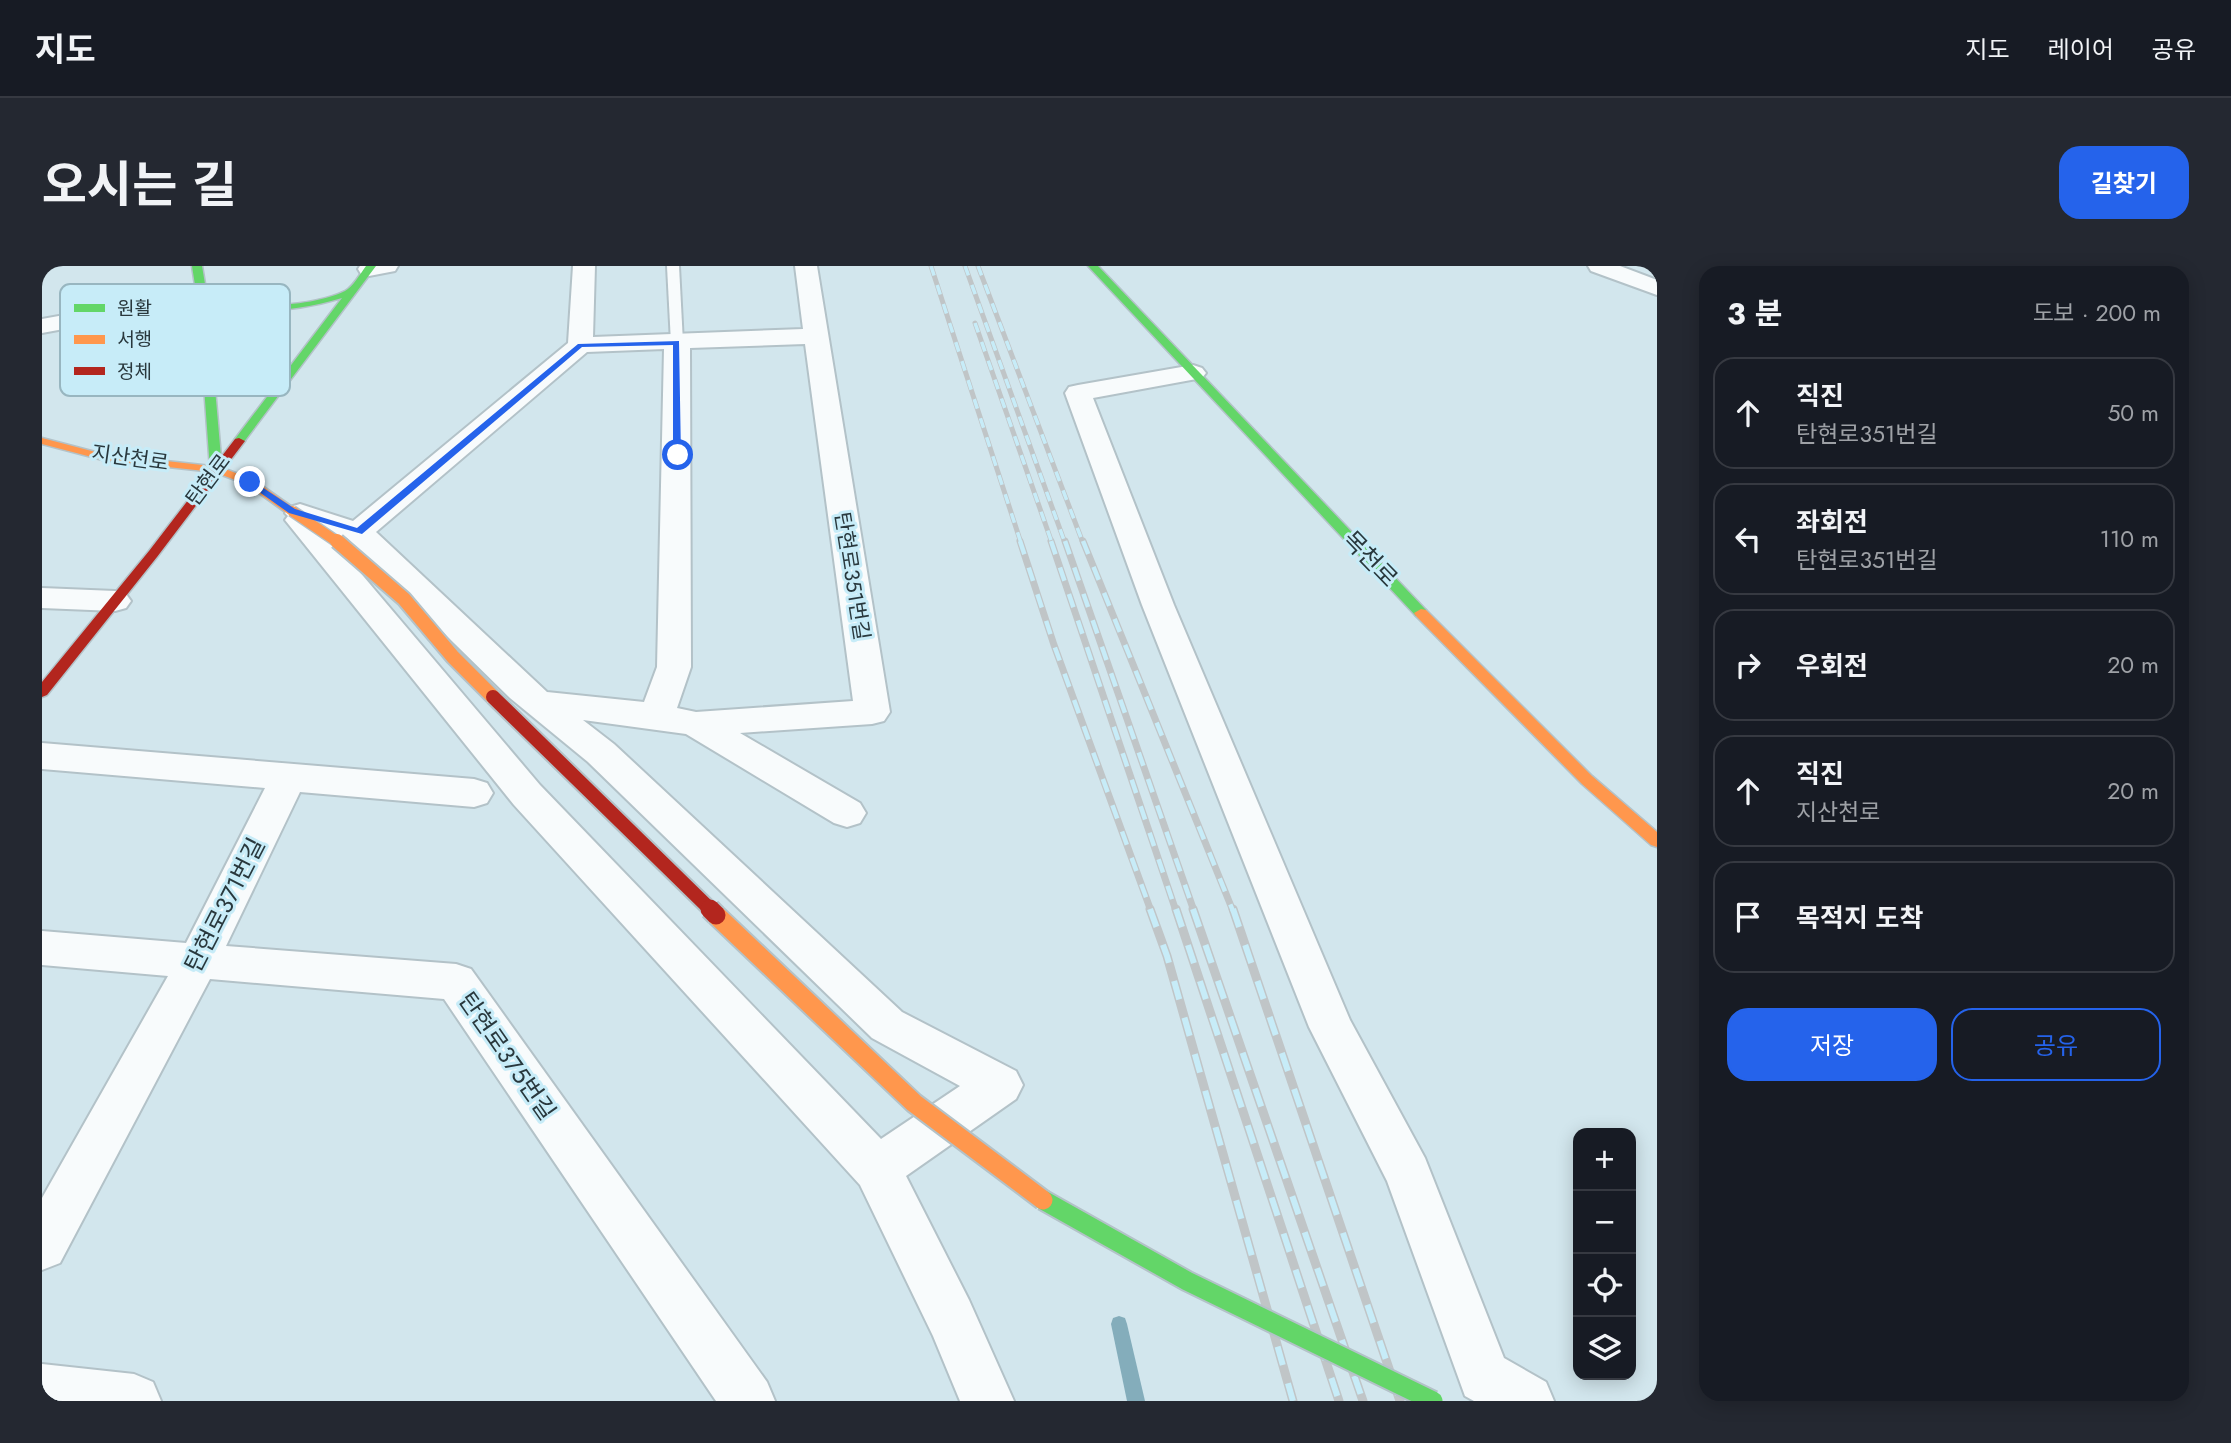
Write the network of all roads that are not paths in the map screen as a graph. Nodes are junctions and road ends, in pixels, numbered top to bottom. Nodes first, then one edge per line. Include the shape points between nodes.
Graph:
1 (197, 266) edge
2 (584, 266) edge
3 (673, 266) edge
4 (806, 266) edge
5 (1093, 266) edge
6 (1599, 266) edge
7 (376, 267) edge
8 (200, 284) edge
9 (1657, 288) edge
10 (350, 293) junction
11 (290, 309) edge
12 (60, 323) edge
13 (42, 326) edge
14 (816, 336) junction
15 (677, 343) junction
16 (580, 345) junction
17 (290, 372) edge
18 (1193, 373) junction
19 (210, 396) edge
20 (272, 396) edge
21 (42, 441) edge
22 (216, 470) junction
23 (292, 511) junction
24 (358, 532) junction
25 (42, 598) edge
26 (115, 601) junction
27 (42, 692) edge
28 (538, 703) junction
29 (656, 716) junction
30 (696, 724) junction
31 (601, 753) junction
32 (42, 757) edge
33 (288, 779) junction
34 (474, 793) dead end
35 (847, 813) dead end
36 (1657, 841) edge
37 (42, 948) edge
38 (197, 962) junction
39 (877, 1169) junction
40 (42, 1246) edge
41 (1505, 1389) edge
42 (42, 1391) edge
43 (134, 1401) edge
44 (748, 1401) edge
45 (987, 1401) edge
46 (1433, 1401) edge

1 - 8 street
2 - 16 street
3 - 15 lane
4 - 14 street, 탄현로351번길
5 - 18 street, 목천로
6 - 9 street
7 - 10 street, 탄현로
10 - 11 street
10 - 17 street, 탄현로
12 - 13 street
14 - 15 street
14 - 30 street, 탄현로351번길 via 873,712
15 - 16 street
15 - 29 street via 674,667
16 - 24 street
18 - 36 street, 목천로 via 1459,653 1587,780
18 - 41 street via 1078,393 1158,605 1331,1027 1408,1174
19 - 22 street
20 - 22 street, 탄현로
21 - 22 street, 지산천로 via 103,457
22 - 23 street, 지산천로 via 250,482
22 - 26 street, 탄현로
23 - 24 street
23 - 39 street via 527,795
23 - 46 street, 지산천로, bridge via 336,540 404,599 453,657 651,854 914,1103 1034,1195 1186,1281
24 - 28 street
25 - 26 street
26 - 27 street, 탄현로
28 - 29 street, 탄현로351번길
28 - 31 street
29 - 30 street, 탄현로351번길
30 - 31 street via 643,732
30 - 35 street, 탄현로351번길
31 - 39 street via 887,1025 1000,1085
32 - 33 street
33 - 34 street
33 - 38 street, 탄현로371번길
37 - 38 street, 탄현로375번길
38 - 40 street, 탄현로371번길
38 - 44 street, 탄현로375번길 via 456,982
39 - 45 street
42 - 43 street

